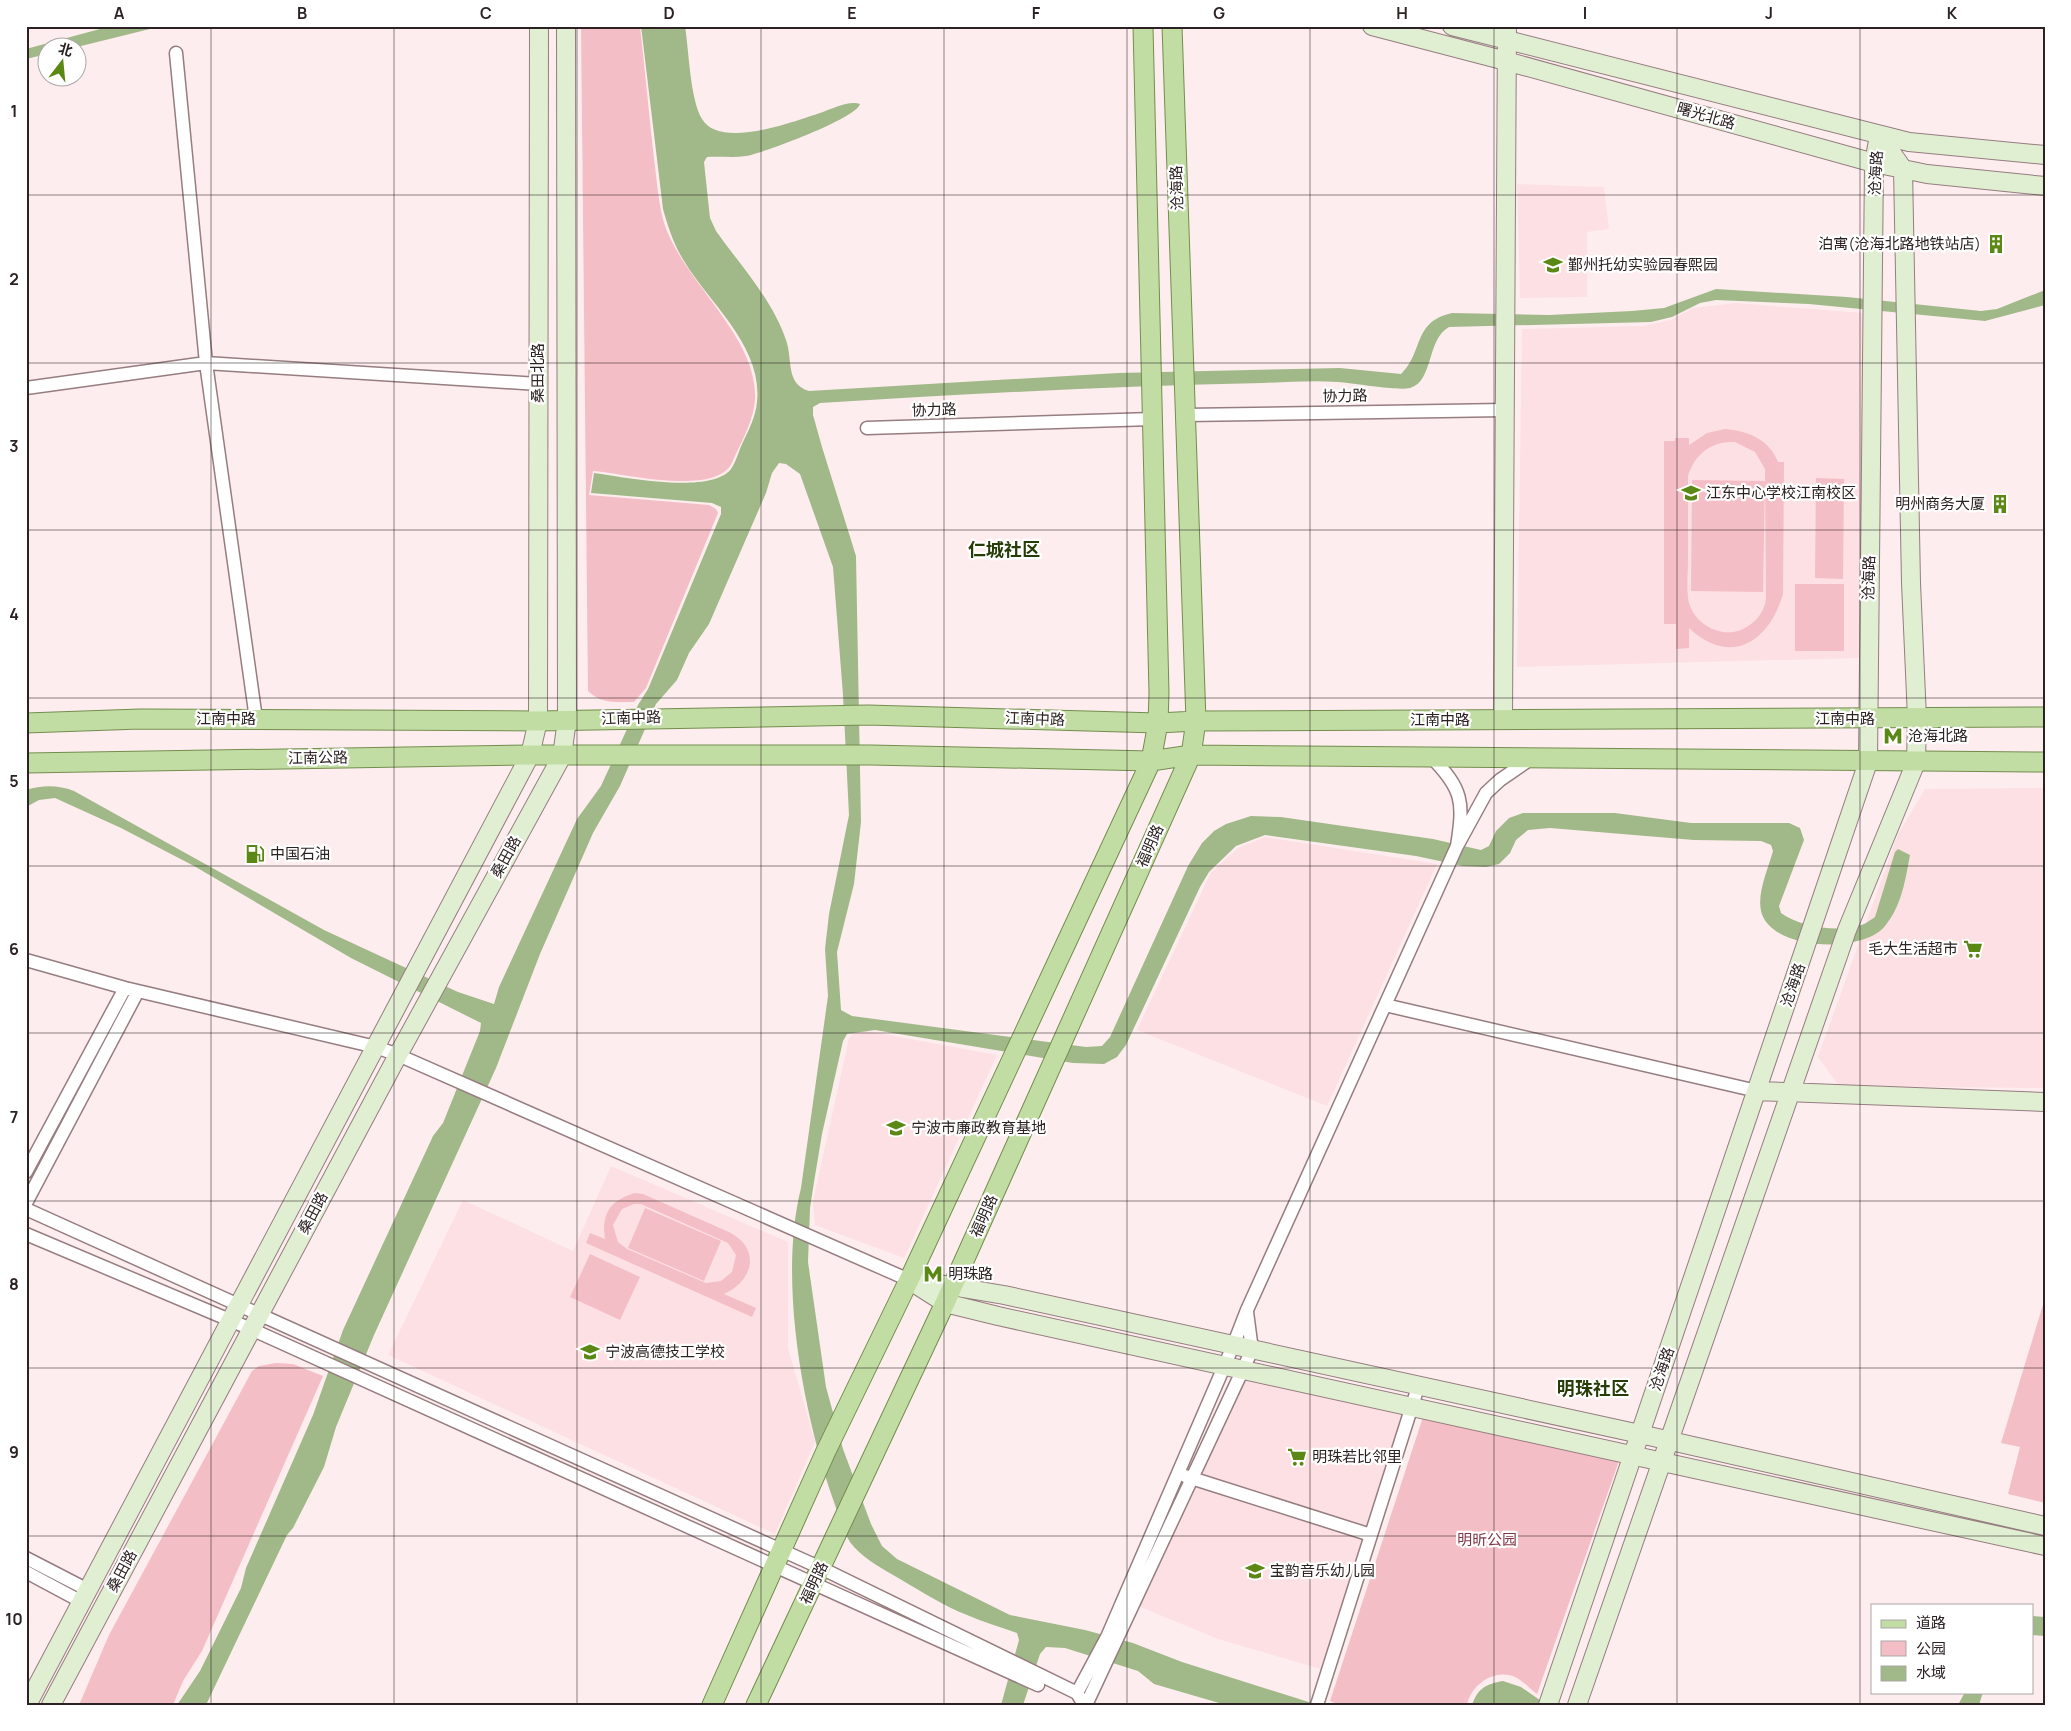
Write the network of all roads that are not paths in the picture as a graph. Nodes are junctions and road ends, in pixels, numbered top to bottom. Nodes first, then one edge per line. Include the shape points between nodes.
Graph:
1 (539, 26) edge
2 (566, 26) edge
3 (1143, 26) edge
4 (1172, 26) edge
5 (1372, 26) edge
6 (1452, 26) edge
7 (1507, 33) edge
8 (176, 53) dead end
9 (1506, 61) junction
10 (1879, 135) junction
11 (2045, 155) edge
12 (1874, 163) junction
13 (1904, 169) junction
14 (2045, 186) edge
15 (206, 363) junction
16 (538, 384) junction
17 (26, 388) edge
18 (1504, 410) junction
19 (1185, 415) junction
20 (1152, 419) junction
21 (867, 428) dead end
22 (2045, 717) edge
23 (1917, 718) junction
24 (256, 719) junction
25 (1868, 719) junction
26 (538, 720) junction
27 (567, 720) junction
28 (1503, 720) junction
29 (1196, 721) junction
30 (26, 723) edge
31 (1158, 723) junction
32 (530, 755) junction
33 (1191, 755) junction
34 (562, 756) junction
35 (1431, 757) junction
36 (1532, 758) junction
37 (1151, 761) junction
38 (1868, 762) junction
39 (1916, 762) junction
40 (2045, 762) edge
41 (26, 763) edge
42 (1456, 846) junction
43 (26, 960) edge
44 (125, 988) junction
45 (138, 991) junction
46 (1385, 1005) junction
47 (376, 1047) junction
48 (398, 1055) junction
49 (1757, 1091) junction
50 (1790, 1093) junction
51 (2045, 1102) edge
52 (26, 1172) edge
53 (26, 1203) edge
54 (26, 1209) edge
55 (26, 1234) edge
56 (909, 1280) junction
57 (953, 1286) junction
58 (945, 1303) junction
59 (239, 1304) junction
60 (1247, 1310) junction
61 (260, 1314) junction
62 (231, 1320) junction
63 (252, 1329) junction
64 (1233, 1346) junction
65 (1252, 1350) junction
66 (1225, 1366) junction
67 (1243, 1370) junction
68 (1418, 1387) junction
69 (1411, 1407) junction
70 (1640, 1434) junction
71 (1669, 1440) junction
72 (1633, 1456) junction
73 (1661, 1463) junction
74 (1178, 1474) junction
75 (1192, 1478) junction
76 (2045, 1526) edge
77 (1371, 1535) junction
78 (2045, 1546) edge
79 (778, 1557) junction
80 (26, 1558) edge
81 (26, 1572) edge
82 (817, 1575) junction
83 (85, 1596) junction
84 (1113, 1636) junction
85 (1082, 1702) edge
86 (1317, 1704) edge
87 (1549, 1704) edge
88 (27, 1705) edge
89 (51, 1705) edge
90 (712, 1705) edge
91 (756, 1705) edge
92 (1577, 1705) edge

1 - 16 main road, 桑田北路
2 - 27 main road, 桑田北路
3 - 20 main road
4 - 19 main road, 沧海路
5 - 9 main road, 曙光北路
6 - 7 main road, 曙光北路
7 - 9 main road
7 - 10 main road, 曙光北路
8 - 15 street
9 - 12 main road, 曙光北路
9 - 18 main road
10 - 11 main road, 曙光北路 via 1909,142
10 - 12 main road, 沧海路
10 - 13 main road, 沧海路
12 - 13 main road, 曙光北路
12 - 25 main road, 沧海路
13 - 14 main road, 曙光北路
13 - 23 main road, 沧海路 via 1911,583
15 - 16 street
15 - 17 street
15 - 24 street
16 - 26 main road, 桑田北路
18 - 19 street, 协力路
18 - 28 main road
19 - 29 main road, 福明路
20 - 21 street, 协力路
20 - 31 main road
22 - 23 main road, 江南中路
23 - 25 main road, 江南中路
23 - 39 main road, 沧海路
24 - 26 main road, 江南中路
24 - 30 main road, 江南中路
25 - 28 main road, 江南中路
25 - 38 main road, 沧海路
26 - 27 main road, 江南中路
26 - 32 main road, 桑田路
27 - 31 main road, 江南中路 via 868,714
27 - 34 main road, 桑田路
28 - 29 main road, 江南中路
29 - 31 main road, 江南中路
29 - 33 main road, 福明路
31 - 37 main road
32 - 34 main road, 江南公路
32 - 41 main road, 江南公路
32 - 47 main road, 桑田路
33 - 35 main road
33 - 37 main road
33 - 57 main road, 福明路
34 - 37 main road, 江南公路 via 871,755
34 - 48 main road, 桑田路
35 - 36 main road
35 - 42 street via 1456,787 1461,816
36 - 38 main road
36 - 42 street via 1486,793
37 - 56 main road
38 - 39 main road
38 - 49 main road, 沧海路
39 - 40 main road
39 - 50 main road, 沧海路 via 1847,930
42 - 46 street
43 - 44 street
44 - 45 street
44 - 52 street
45 - 47 street
45 - 53 street
46 - 49 street
46 - 60 street
47 - 48 street
47 - 59 main road, 桑田路
48 - 56 street
48 - 61 main road, 桑田路
49 - 50 main road
49 - 70 main road, 沧海路
50 - 51 main road
50 - 71 main road, 沧海路
54 - 59 street
55 - 62 street
56 - 57 main road
56 - 58 main road
56 - 79 main road
57 - 58 main road, 福明路
57 - 64 main road
58 - 66 main road
58 - 82 main road, 福明路
59 - 61 street
59 - 62 main road, 桑田路
60 - 64 street
60 - 65 street
61 - 63 main road, 桑田路
61 - 79 street
62 - 63 street
62 - 83 main road, 桑田路
63 - 79 street via 367,1382
63 - 89 main road, 桑田路
64 - 65 main road
64 - 66 street
65 - 67 street
65 - 68 main road
66 - 67 main road
66 - 74 street
67 - 69 main road
67 - 75 street
68 - 69 street
68 - 70 main road
69 - 72 main road
69 - 77 street
70 - 71 main road
70 - 72 main road, 沧海路
71 - 73 main road, 沧海路
71 - 76 main road
72 - 73 main road
72 - 87 main road, 沧海路
73 - 78 main road
73 - 92 main road, 沧海路
74 - 75 street
74 - 84 street
75 - 77 street
75 - 84 street
77 - 86 street
79 - 82 street
79 - 90 main road
80 - 83 street
81 - 83 street
82 - 85 street
82 - 91 main road, 福明路
83 - 88 main road, 桑田路
84 - 85 street

